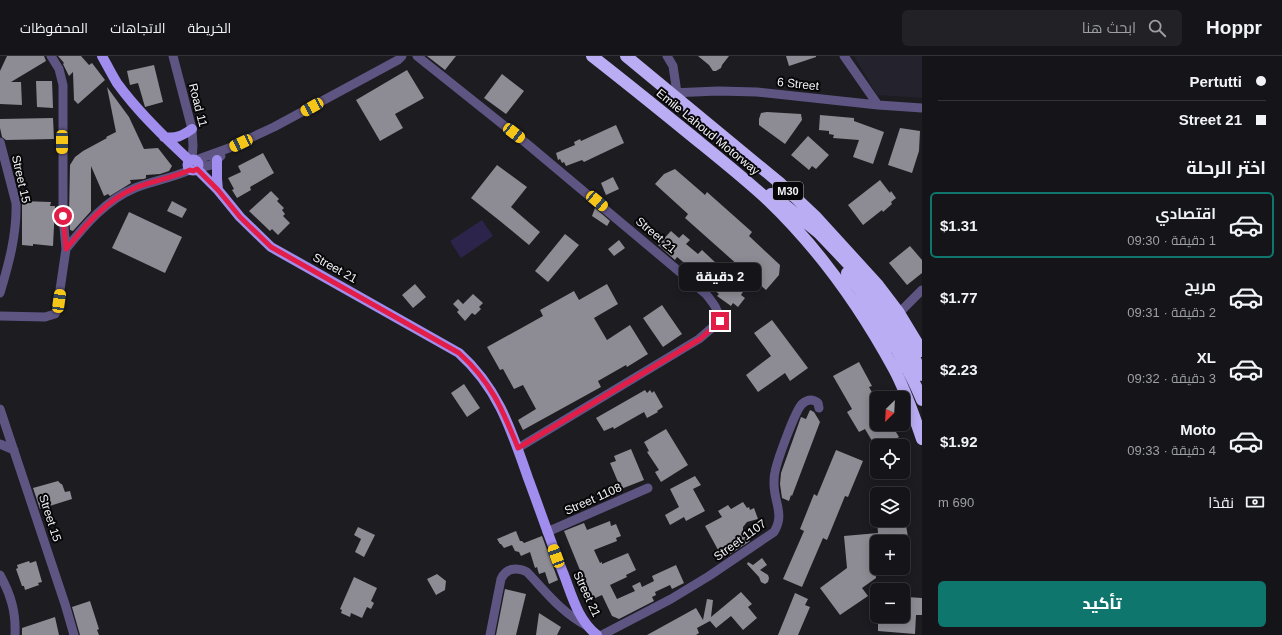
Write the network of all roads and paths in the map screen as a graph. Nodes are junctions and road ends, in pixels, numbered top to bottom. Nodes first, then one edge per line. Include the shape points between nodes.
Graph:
1 (51, 56) edge
2 (102, 56) edge
3 (173, 56) edge
4 (402, 56) edge
5 (416, 56) edge
6 (592, 56) edge
7 (626, 56) edge
8 (667, 56) edge
9 (844, 56) edge
10 (674, 93) junction
11 (878, 105) junction
12 (922, 108) edge
13 (192, 129) junction
14 (164, 137) junction
15 (1, 145) edge
16 (229, 148) junction
17 (217, 160) junction
18 (723, 160) junction
19 (194, 165) junction
20 (218, 190) junction
21 (797, 216) junction
22 (66, 249) junction
23 (922, 290) edge
24 (0, 293) edge
25 (899, 313) junction
26 (0, 316) edge
27 (922, 351) edge
28 (922, 374) edge
29 (922, 400) edge
30 (0, 408) edge
31 (820, 408) dead end
32 (922, 439) edge
33 (0, 444) edge
34 (518, 448) junction
35 (14, 450) junction
36 (648, 488) dead end
37 (547, 532) junction
38 (0, 574) edge
39 (587, 626) junction
40 (14, 635) edge
41 (74, 635) edge
42 (490, 635) edge
43 (597, 635) edge
44 (602, 635) edge

1 - 22 street via 59,69 63,85 63,216
2 - 14 main road via 117,82
3 - 13 street, Road 11
4 - 16 street via 274,127
5 - 34 street, Street 21 via 526,143 706,294 719,316 720,321 716,326 700,339
6 - 18 highway, Emile Lahoud Motorway / M30
7 - 10 highway, Emile Lahoud Motorway / M30
8 - 10 street via 673,66
9 - 11 street
10 - 11 street, 6 Street via 757,92
10 - 25 highway, Emile Lahoud Motorway / M30 via 815,216 877,284
11 - 12 street, 6 Street
13 - 14 main road via 177,138
13 - 19 street, Road 11
14 - 19 main road, Street 21
15 - 24 street, Street 15 via 16,202 16,228
16 - 17 street
16 - 19 street
17 - 19 street via 211,165
17 - 20 main road
18 - 21 highway
18 - 32 highway, Emile Lahoud Motorway / M30 via 782,215 837,280 894,370
19 - 20 main road, Street 21
19 - 22 street via 176,176 122,194 104,207
20 - 34 main road, Street 21 via 240,217 271,247 459,353 490,387
21 - 28 highway via 819,233 863,281 889,316
21 - 29 highway via 866,299 901,355
22 - 26 street via 55,314 45,317
23 - 25 street
25 - 27 highway, Emile Lahoud Motorway / M30
30 - 35 street, Street 15
31 - 44 street, Street 1107 via 812,400 807,400 801,405 777,463 774,486 779,524 774,532 671,599
33 - 35 street
34 - 37 main road, Street 21
35 - 41 street, Street 15
36 - 37 street, Street 1108
37 - 39 main road, Street 21 via 578,612
38 - 40 street via 11,599 16,622
39 - 42 street via 573,619 558,606 527,572 507,570 501,580
39 - 43 main road, Street 21

